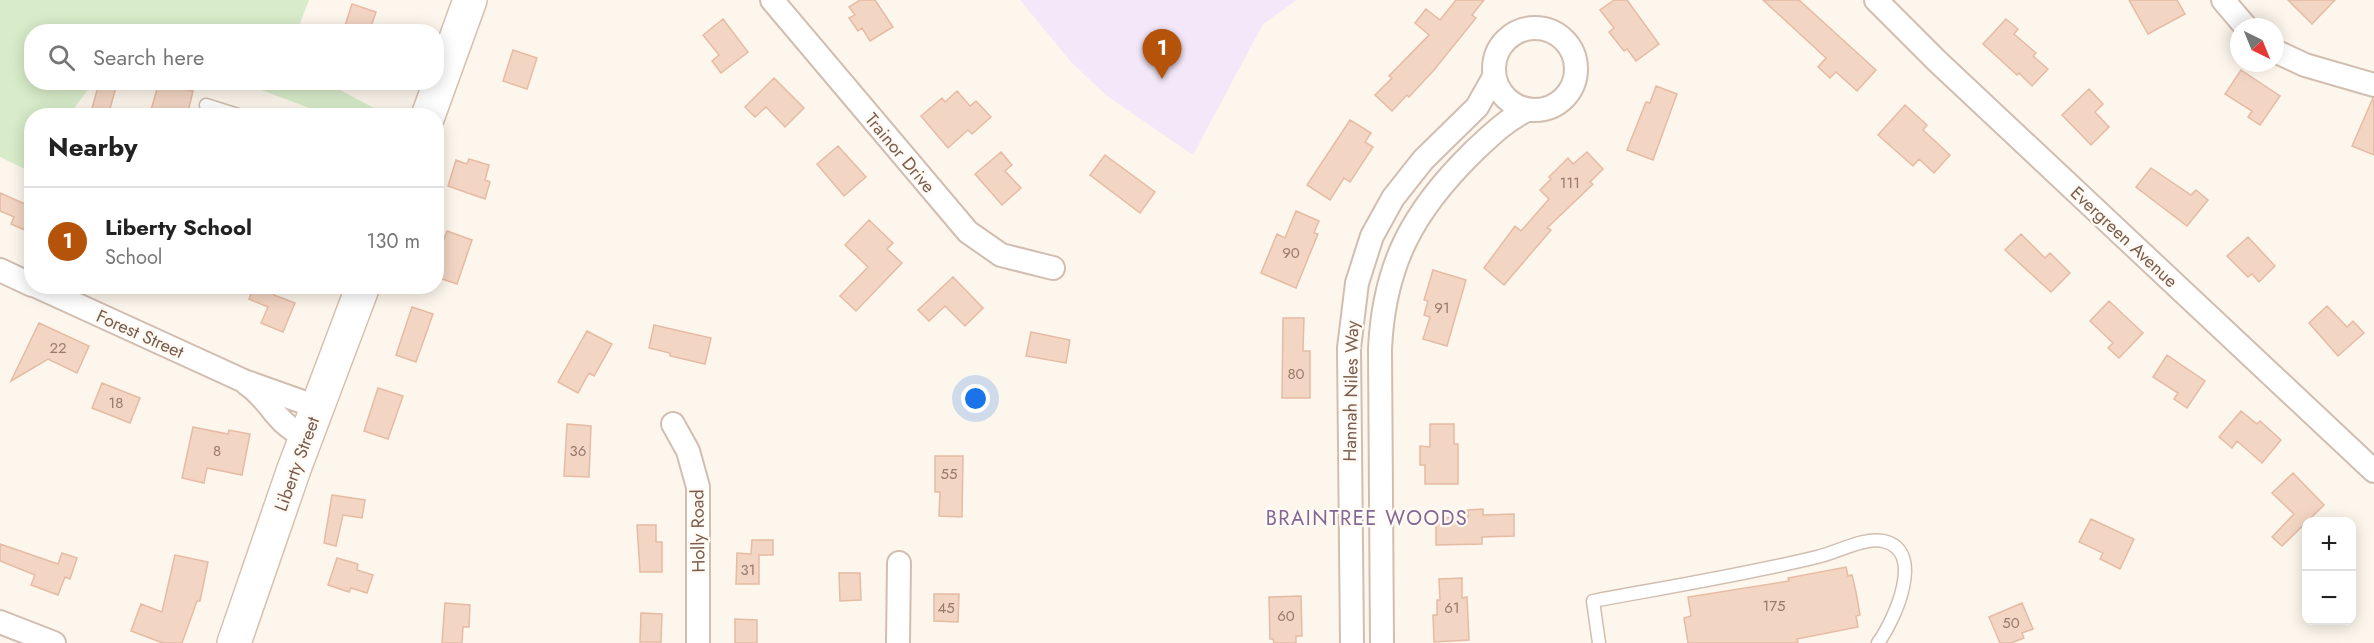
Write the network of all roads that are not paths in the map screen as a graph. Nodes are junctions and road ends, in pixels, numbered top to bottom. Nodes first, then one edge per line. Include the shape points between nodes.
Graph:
1 (470, 0) edge
2 (772, 0) edge
3 (1876, 0) edge
4 (2223, 0) edge
5 (2238, 18) edge
6 (2284, 55) edge
7 (444, 72) edge
8 (1494, 77) junction
9 (2374, 84) edge
10 (437, 90) edge
11 (206, 105) dead end
12 (216, 108) edge
13 (431, 108) edge
14 (1527, 110) junction
15 (1053, 268) dead end
16 (0, 270) edge
17 (24, 281) edge
18 (54, 294) edge
19 (360, 294) edge
20 (244, 381) junction
21 (311, 422) junction
22 (673, 424) dead end
23 (2374, 471) edge
24 (1350, 497) junction
25 (1380, 497) junction
26 (899, 563) dead end
27 (0, 622) edge
28 (54, 643) edge
29 (234, 643) edge
30 (698, 643) edge
31 (898, 643) edge
32 (1352, 643) edge
33 (1382, 643) edge
34 (1599, 643) edge
35 (1878, 643) edge

1 - 7 main road
2 - 15 street, Trainor Drive via 968,232 1001,255
3 - 23 street, Evergreen Avenue
4 - 5 street
6 - 9 street
8 - 14 street via 1508,101
8 - 14 street, Hannah Niles Way via 1498,51 1518,32 1546,29 1565,40 1576,59 1572,89 1556,106
8 - 24 street, Hannah Niles Way via 1477,107 1402,185 1366,251 1350,333
10 - 13 main road
11 - 12 lane
14 - 25 street, Hannah Niles Way via 1499,128 1446,181 1419,215 1400,248 1381,320
16 - 17 street
18 - 20 street, Forest Street
19 - 21 main road, Liberty Street
20 - 21 street, Forest Street
20 - 21 street, Forest Street via 283,424
21 - 29 main road, Liberty Street
22 - 30 street, Holly Road via 688,451 698,487
24 - 25 street
24 - 32 street, Hannah Niles Way
25 - 33 street, Hannah Niles Way
26 - 31 street
27 - 28 street
34 - 35 lane via 1593,601 1816,558 1882,541 1902,554 1906,568 1895,613

